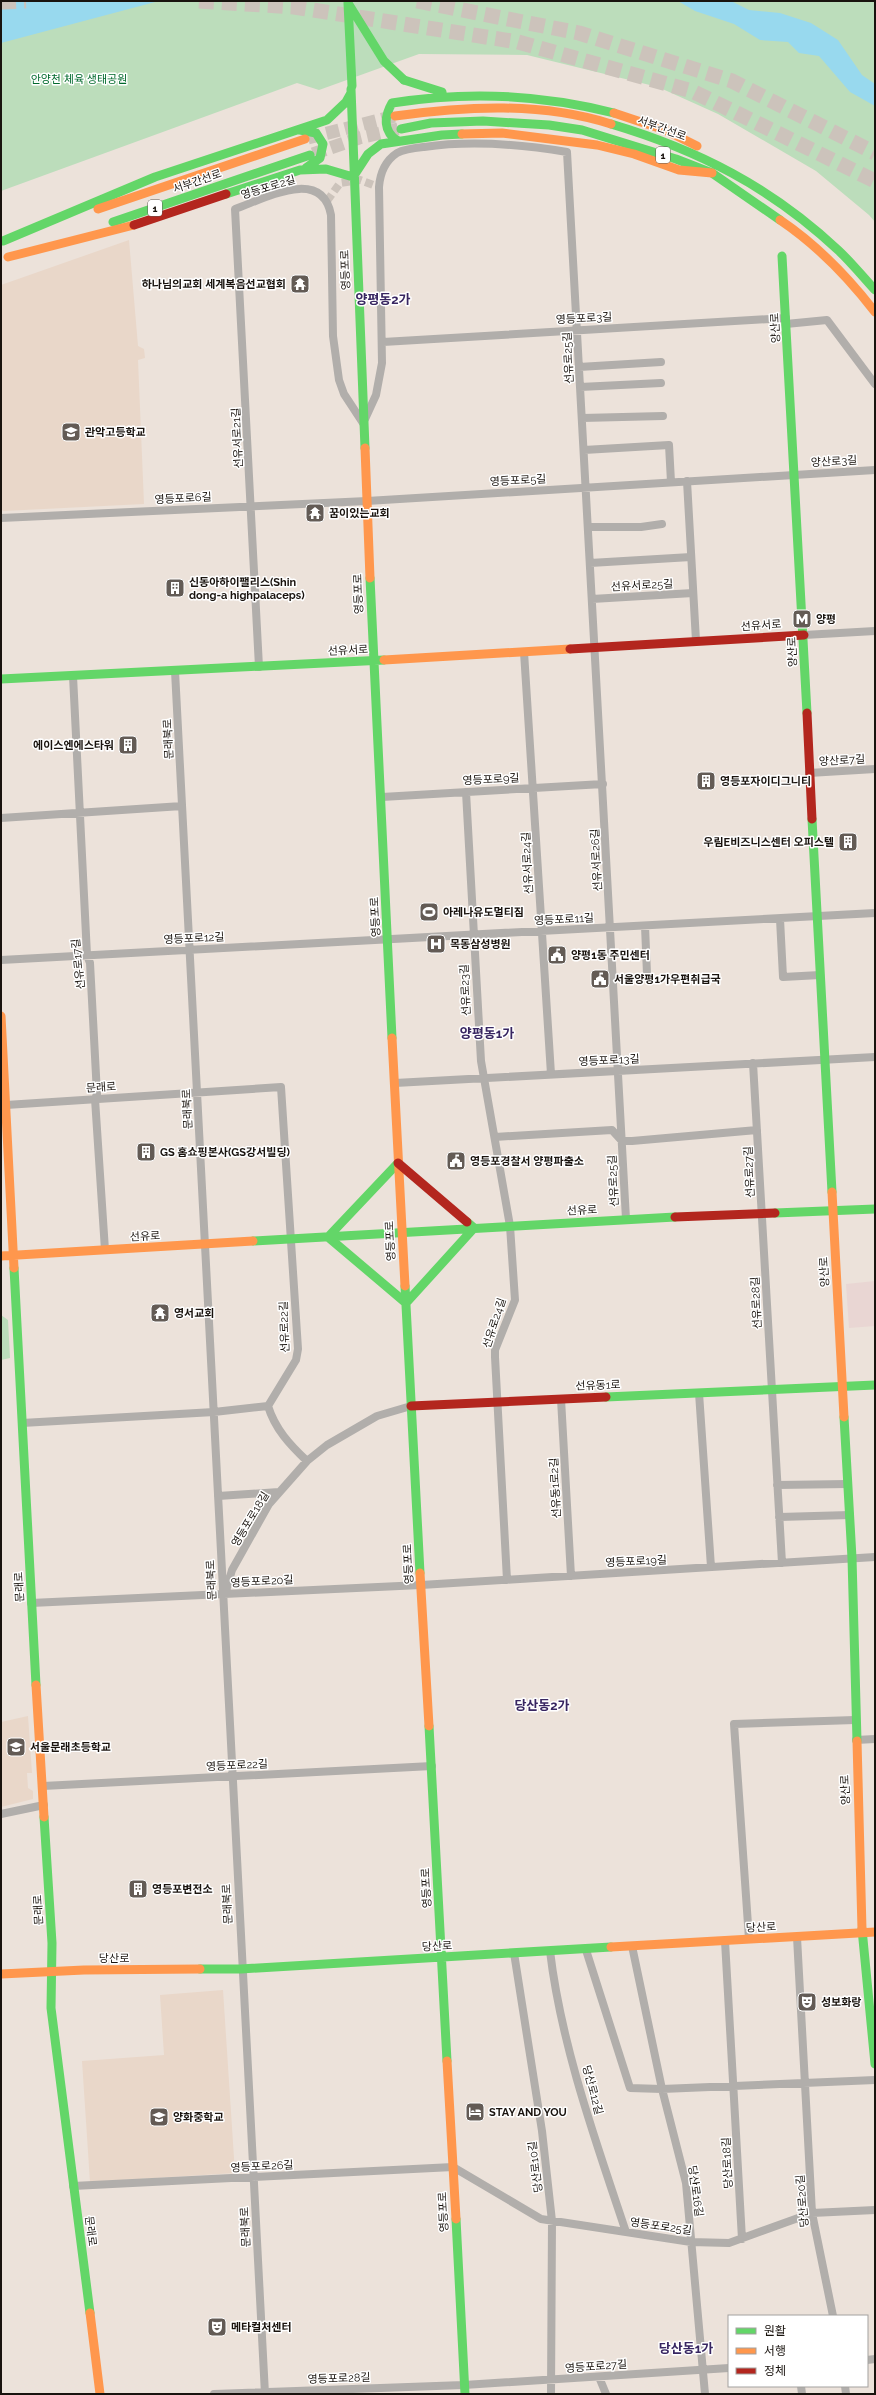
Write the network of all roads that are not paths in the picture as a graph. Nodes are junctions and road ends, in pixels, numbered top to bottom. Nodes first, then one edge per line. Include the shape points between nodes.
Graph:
1 (348, 2) edge
2 (351, 90) junction
3 (461, 94) junction
4 (395, 116) tunnel mouth
5 (400, 129) tunnel mouth
6 (291, 131) junction
7 (305, 139) tunnel mouth
8 (398, 141) junction
9 (310, 155) tunnel mouth
10 (714, 162) junction
11 (300, 170) junction
12 (712, 173) junction
13 (353, 177) junction
14 (235, 209) joint
15 (2, 241) edge
16 (782, 256) dead end
17 (5, 259) edge
18 (875, 290) edge
19 (875, 312) edge
20 (786, 321) junction
21 (577, 330) junction
22 (383, 342) junction
23 (660, 362) dead end
24 (579, 367) junction
25 (661, 383) dead end
26 (875, 384) edge
27 (580, 387) junction
28 (663, 416) dead end
29 (582, 418) junction
30 (363, 423) junction
31 (584, 450) junction
32 (875, 470) edge
33 (794, 475) junction
34 (687, 481) junction
35 (671, 482) junction
36 (586, 487) junction
37 (367, 501) junction
38 (251, 506) junction
39 (1, 518) edge
40 (662, 524) dead end
41 (588, 527) junction
42 (691, 557) junction
43 (590, 563) junction
44 (693, 593) junction
45 (592, 599) junction
46 (875, 631) edge
47 (804, 635) junction
48 (696, 641) junction
49 (594, 648) junction
50 (524, 652) junction
51 (373, 661) junction
52 (259, 667) junction
53 (175, 671) junction
54 (73, 676) junction
55 (1, 679) edge
56 (875, 769) edge
57 (809, 773) junction
58 (602, 784) junction
59 (532, 788) junction
60 (466, 792) junction
61 (382, 797) junction
62 (182, 806) junction
63 (78, 813) junction
64 (1, 818) edge
65 (875, 913) edge
66 (817, 917) junction
67 (780, 919) junction
68 (645, 926) junction
69 (610, 928) junction
70 (542, 931) junction
71 (473, 935) junction
72 (388, 939) junction
73 (189, 950) junction
74 (87, 955) junction
75 (1, 960) edge
76 (647, 974) dead end
77 (820, 975) junction
78 (1, 1016) edge
79 (875, 1057) edge
80 (824, 1059) junction
81 (753, 1063) junction
82 (618, 1071) junction
83 (551, 1074) junction
84 (484, 1078) junction
85 (395, 1083) junction
86 (197, 1092) junction
87 (95, 1099) junction
88 (6, 1105) junction
89 (757, 1130) junction
90 (690, 1136) joint
91 (495, 1137) junction
92 (622, 1141) junction
93 (398, 1163) junction
94 (875, 1209) edge
95 (832, 1211) junction
96 (762, 1214) junction
97 (626, 1219) junction
98 (510, 1226) junction
99 (474, 1228) junction
100 (402, 1232) junction
101 (328, 1237) junction
102 (290, 1239) junction
103 (206, 1244) junction
104 (105, 1250) junction
105 (13, 1255) junction
106 (1, 1256) edge
107 (406, 1303) junction
108 (875, 1385) edge
109 (843, 1387) junction
110 (772, 1390) junction
111 (699, 1393) junction
112 (561, 1399) junction
113 (497, 1402) junction
114 (268, 1406) junction
115 (411, 1406) junction
116 (214, 1412) junction
117 (22, 1423) junction
118 (307, 1461) junction
119 (848, 1484) junction
120 (777, 1485) junction
121 (279, 1492) junction
122 (218, 1496) junction
123 (850, 1515) junction
124 (779, 1517) junction
125 (875, 1557) edge
126 (852, 1558) junction
127 (782, 1563) junction
128 (712, 1567) junction
129 (571, 1576) junction
130 (507, 1580) junction
131 (421, 1585) junction
132 (222, 1594) junction
133 (31, 1603) junction
134 (855, 1720) junction
135 (875, 1739) edge
136 (856, 1740) junction
137 (432, 1766) junction
138 (232, 1776) junction
139 (43, 1786) junction
140 (44, 1805) junction
141 (1, 1814) edge
142 (875, 1932) edge
143 (862, 1933) junction
144 (797, 1937) junction
145 (749, 1939) junction
146 (725, 1941) junction
147 (632, 1946) junction
148 (586, 1950) junction
149 (550, 1951) junction
150 (514, 1953) junction
151 (441, 1958) junction
152 (241, 1969) junction
153 (52, 1971) junction
154 (1, 1974) edge
155 (875, 2064) edge
156 (875, 2080) edge
157 (805, 2081) junction
158 (733, 2085) junction
159 (662, 2089) junction
160 (452, 2167) junction
161 (253, 2177) junction
162 (73, 2186) junction
163 (875, 2210) edge
164 (812, 2213) junction
165 (552, 2221) junction
166 (626, 2232) junction
167 (742, 2239) junction
168 (691, 2242) junction
169 (834, 2315) edge
170 (728, 2368) edge
171 (702, 2370) junction
172 (599, 2376) junction
173 (550, 2380) junction
174 (465, 2389) edge
175 (384, 2391) edge
176 (265, 2393) edge
177 (100, 2394) edge
178 (214, 2394) edge
179 (551, 2394) edge
180 (606, 2394) edge
181 (705, 2394) edge

1 - 2 main road, 영등포로, bridge
1 - 3 main road, bridge via 384,61 404,80 431,90
2 - 6 main road via 346,102 326,120
2 - 13 main road, 영등포로
3 - 8 main road via 414,98 392,103 386,111 385,119 391,137
3 - 10 main road via 515,96 564,103 640,121 682,137 709,155
4 - 10 main road, 서부간선로 / 1 via 466,107 550,111 582,116 651,134
5 - 12 main road, 1 via 431,123 483,121 549,125 582,130 618,140
6 - 11 main road via 311,130 320,137 323,146 320,160
6 - 15 main road via 155,177
7 - 15 main road, 서부간선로 / 1
8 - 12 main road via 471,133 536,135 634,154 679,170
8 - 13 main road via 375,147
9 - 17 main road, 서부간선로 / 1
10 - 18 main road, 서부간선로 / 1 via 766,193 810,224
11 - 13 main road via 326,169
11 - 17 main road via 133,225
12 - 19 main road, 1 via 806,238 857,288
13 - 30 main road, 영등포로
14 - 30 street, 영등포로2길 via 297,188 314,190 327,201 331,215 333,336 339,380 344,394
14 - 38 street, 선유서로21길
16 - 20 main road, 양산로
20 - 21 street, 영등포로3길
20 - 26 street, 영등포로3길 via 827,320
20 - 33 main road, 양산로
21 - 22 street, 영등포로3길
21 - 22 street, 선유로25길 via 567,152 522,145 440,145 397,154 384,166 380,176
21 - 24 street, 선유로25길
22 - 30 street via 380,380
23 - 24 street
24 - 27 street, 선유로25길
25 - 27 street
27 - 29 street, 선유로25길
28 - 29 street
29 - 31 street, 선유로25길
30 - 37 main road, 영등포로
31 - 35 street via 670,445
31 - 36 street, 선유로25길
32 - 33 street, 양산로3길
33 - 34 street, 영등포로5길
33 - 47 main road, 양산로
34 - 35 street, 영등포로5길
34 - 42 street
35 - 36 street, 영등포로5길
36 - 37 street, 영등포로5길
36 - 41 street, 선유로25길
37 - 38 street, 영등포로6길
37 - 51 main road, 영등포로
38 - 39 street, 영등포로6길
38 - 52 street, 선유서로21길
40 - 41 street via 641,527
41 - 43 street, 선유로25길
42 - 43 street
42 - 44 street
43 - 45 street, 선유로25길
44 - 45 street, 선유서로25길
44 - 48 street
45 - 49 street, 선유로25길
46 - 47 street, 선유서로
47 - 48 main road, 선유서로
47 - 57 main road, 양산로
48 - 49 main road, 선유서로
49 - 50 main road, 선유서로
49 - 58 street, 선유서로26길
50 - 51 main road, 선유서로
50 - 59 street, 선유서로24길
51 - 52 main road, 선유서로
51 - 61 main road, 영등포로
52 - 53 main road, 선유서로
53 - 54 main road, 선유서로
53 - 62 street, 문래북로
54 - 55 main road, 선유서로
54 - 63 street, 선유로17길
56 - 57 street, 양산로7길
57 - 66 main road, 양산로
58 - 59 street, 영등포로9길
58 - 69 street, 선유서로26길
59 - 60 street, 영등포로9길
59 - 70 street, 선유서로24길
60 - 61 street, 영등포로9길
60 - 71 street, 선유로23길
61 - 72 main road, 영등포로
62 - 63 street
62 - 73 street, 문래북로
63 - 64 street
63 - 74 street, 선유로17길
65 - 66 street, 영등포로11길
66 - 67 street, 영등포로11길
66 - 77 main road, 양산로
67 - 68 street, 영등포로11길
67 - 77 street via 783,977
68 - 69 street, 영등포로11길
68 - 76 street
69 - 70 street, 영등포로11길
69 - 82 street, 선유서로26길
70 - 71 street, 영등포로11길
70 - 83 street, 선유서로24길
71 - 72 street, 영등포로11길
71 - 84 street, 선유로23길 via 477,1016
72 - 73 street, 영등포로12길
72 - 85 main road, 영등포로
73 - 74 street, 영등포로12길
73 - 86 street, 문래북로
74 - 75 street, 영등포로12길
74 - 87 street, 선유로17길 via 90,963 98,1094
77 - 80 main road, 양산로
78 - 88 main road, 문래로
79 - 80 street
80 - 81 street, 영등포로13길
80 - 95 main road, 양산로
81 - 82 street, 영등포로13길
81 - 89 street, 선유로27길
82 - 83 street, 영등포로13길
82 - 92 street, 선유로25길
83 - 84 street, 영등포로13길
84 - 85 street, 영등포로13길
84 - 91 street, 선유로23길
85 - 93 main road, 영등포로
86 - 87 street, 문래로
86 - 102 street via 281,1087
86 - 103 street, 문래북로
87 - 88 street, 문래로
87 - 104 street, 선유로17길
88 - 105 main road, 문래로
89 - 90 street, 선유로27길
89 - 96 street, 선유로27길
90 - 92 street, 선유로25길
91 - 92 street via 612,1130
91 - 98 street, 선유로23길
92 - 97 street, 선유로25길
93 - 99 main road
93 - 100 main road, 영등포로
93 - 101 main road
94 - 95 main road, 선유로
95 - 96 main road, 선유로
95 - 109 main road, 양산로
96 - 97 main road, 선유로
96 - 110 street, 선유로28길
97 - 98 main road, 선유로
98 - 99 main road, 선유로
98 - 113 street, 선유로24길 via 515,1300 495,1350
99 - 100 main road, 선유로
99 - 107 main road
100 - 101 main road, 선유로
100 - 107 main road, 영등포로
101 - 102 main road, 선유로
101 - 107 main road
102 - 103 main road, 선유로
102 - 114 street, 선유로22길 via 298,1349 296,1360
103 - 104 main road, 선유로
103 - 116 street, 문래북로
104 - 105 main road, 선유로
105 - 106 main road, 선유로
105 - 117 main road, 문래로
107 - 115 main road, 영등포로
108 - 109 main road, 선유동1로
109 - 110 main road, 선유동1로
109 - 119 main road, 양산로
110 - 111 main road, 선유동1로
110 - 120 street
111 - 112 main road, 선유동1로
111 - 128 street
112 - 113 main road, 선유동1로
112 - 129 street, 선유동1로2길
113 - 115 main road, 선유동1로
113 - 130 street
114 - 116 street
114 - 118 street via 271,1417 288,1443
115 - 118 street, 영등포로18길 via 377,1416 327,1444
115 - 131 main road, 영등포로
116 - 117 street
116 - 122 street, 문래북로
117 - 133 main road, 문래로
118 - 121 street, 영등포로18길
119 - 120 street
119 - 123 main road, 양산로
120 - 124 street
121 - 122 street
121 - 132 street, 영등포로18길 via 232,1570 226,1591
122 - 132 street, 문래북로
123 - 124 street
123 - 126 main road, 양산로
124 - 127 street
125 - 126 street, 영등포로19길
126 - 127 street, 영등포로19길
126 - 134 main road, 양산로
127 - 128 street, 영등포로19길
128 - 129 street, 영등포로19길
129 - 130 street, 영등포로19길
130 - 131 street, 영등포로19길
131 - 132 street, 영등포로20길
131 - 137 main road, 영등포로
132 - 133 street, 영등포로20길
132 - 138 street, 문래북로
133 - 139 main road, 문래로
134 - 136 main road, 양산로
134 - 145 street via 734,1724
135 - 136 street
136 - 143 main road, 양산로
137 - 138 street, 영등포로22길
137 - 151 main road, 영등포로
138 - 139 street, 영등포로22길
138 - 152 street, 문래북로
139 - 140 main road, 문래로
140 - 141 street
140 - 153 main road, 문래로
142 - 143 main road, 당산로
143 - 144 main road, 당산로
143 - 155 main road, 양산로
144 - 145 main road, 당산로
144 - 157 street, 당산로20길
145 - 146 main road, 당산로
146 - 147 main road, 당산로
146 - 158 street, 당산로18길
147 - 148 main road, 당산로
147 - 159 street, 당산로16길
148 - 149 main road, 당산로
148 - 159 street via 628,2086
149 - 150 main road, 당산로
149 - 166 street, 당산로12길 via 559,2007 593,2132
150 - 151 main road, 당산로
150 - 165 street, 당산로10길 via 542,2131
151 - 152 main road, 당산로
151 - 160 main road, 영등포로
152 - 153 main road, 당산로
152 - 161 street, 문래북로
153 - 154 main road, 당산로
153 - 162 main road, 문래로 via 51,2008
156 - 157 street
157 - 158 street
157 - 164 street, 당산로20길
158 - 159 street
158 - 167 street, 당산로18길
159 - 168 street, 당산로16길 via 686,2183
160 - 161 street, 영등포로26길
160 - 165 street, 영등포로25길 via 540,2219
160 - 174 main road, 영등포로
161 - 162 street, 영등포로26길
161 - 176 street, 문래북로
162 - 177 main road, 문래로
163 - 164 street, 영등포로25길
164 - 167 street, 영등포로25길
164 - 169 street, 당산로20길
165 - 166 street, 영등포로25길
165 - 173 street, 당산로10길
166 - 168 street, 영등포로25길
167 - 168 street, 영등포로25길 via 728,2243
168 - 171 street, 당산로16길
170 - 171 street, 영등포로27길
171 - 172 street, 영등포로27길
171 - 181 street, 당산로16길
172 - 173 street, 영등포로27길
172 - 180 street
173 - 174 street, 영등포로27길
173 - 179 street, 당산로10길
174 - 175 street, 영등포로28길
175 - 176 street, 영등포로28길
176 - 178 street, 영등포로28길

